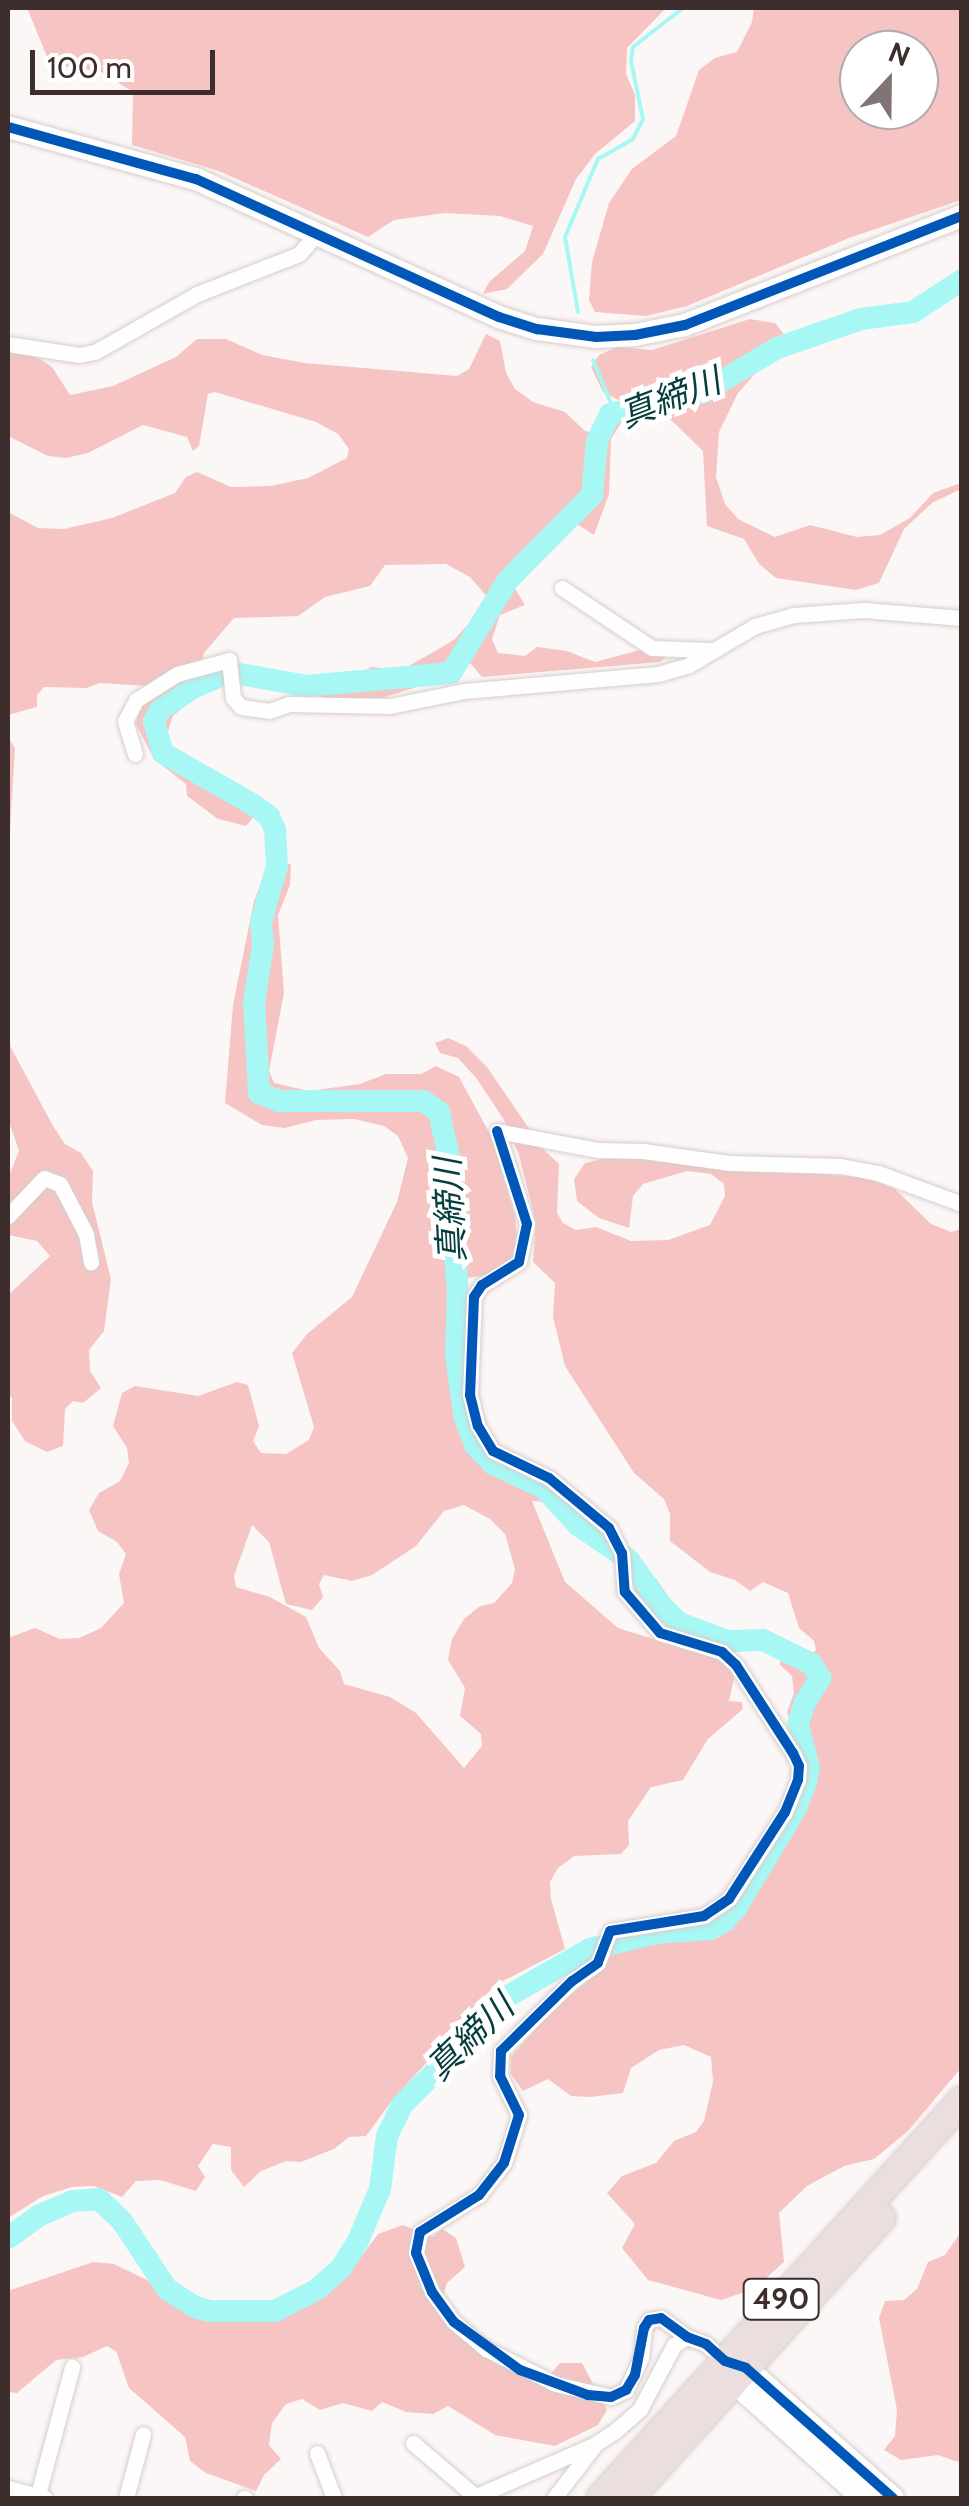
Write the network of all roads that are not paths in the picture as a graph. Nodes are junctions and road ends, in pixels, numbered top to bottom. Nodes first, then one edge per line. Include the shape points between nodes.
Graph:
1 (8, 127) edge
2 (962, 216) edge
3 (318, 232) junction
4 (8, 344) edge
5 (562, 588) dead end
6 (962, 618) edge
7 (710, 650) junction
8 (136, 754) dead end
9 (962, 1204) edge
10 (8, 1216) edge
11 (91, 1263) dead end
12 (962, 2101) edge
13 (962, 2127) edge
14 (687, 2338) junction
15 (72, 2366) dead end
16 (735, 2370) junction
17 (143, 2434) dead end
18 (413, 2443) dead end
19 (594, 2445) junction
20 (317, 2453) dead end
21 (8, 2488) edge
22 (40, 2498) edge
23 (126, 2498) edge
24 (334, 2498) edge
25 (474, 2498) edge
26 (554, 2498) edge
27 (601, 2498) edge
28 (629, 2498) edge
29 (862, 2498) edge
30 (893, 2498) edge

1 - 3 street via 196,179
2 - 3 street via 685,325 623,337 537,330 499,317
3 - 4 street via 299,254 273,268 197,294 95,352
5 - 7 street via 652,648
6 - 7 street via 831,610 755,626
7 - 8 street via 689,666 658,674 464,691 390,706 289,704 269,711 241,707 233,698 230,660 177,674 136,700 126,722
9 - 14 street via 841,1166 598,1150 497,1131 522,1202 525,1244 519,1262 482,1285 474,1298 473,1412 493,1451 549,1478 609,1528 622,1559 625,1592 660,1633 722,1652 736,1664 799,1766 785,1812 728,1899 704,1916 610,1931 606,1946 501,2051 500,2076 519,2115 504,2163 470,2202 420,2232 416,2253 432,2292 486,2349 520,2370 588,2395 626,2390 649,2320 671,2322
10 - 11 street via 44,1178 60,1184 86,1234
12 - 16 highway, 490
13 - 16 highway, 490
14 - 16 street via 706,2344
14 - 19 street via 674,2345 640,2408
15 - 22 street
16 - 27 highway, 490
16 - 28 highway, 490
16 - 29 street
16 - 30 street
17 - 23 street
18 - 25 street
19 - 25 street
19 - 26 street
20 - 24 street
21 - 22 street

